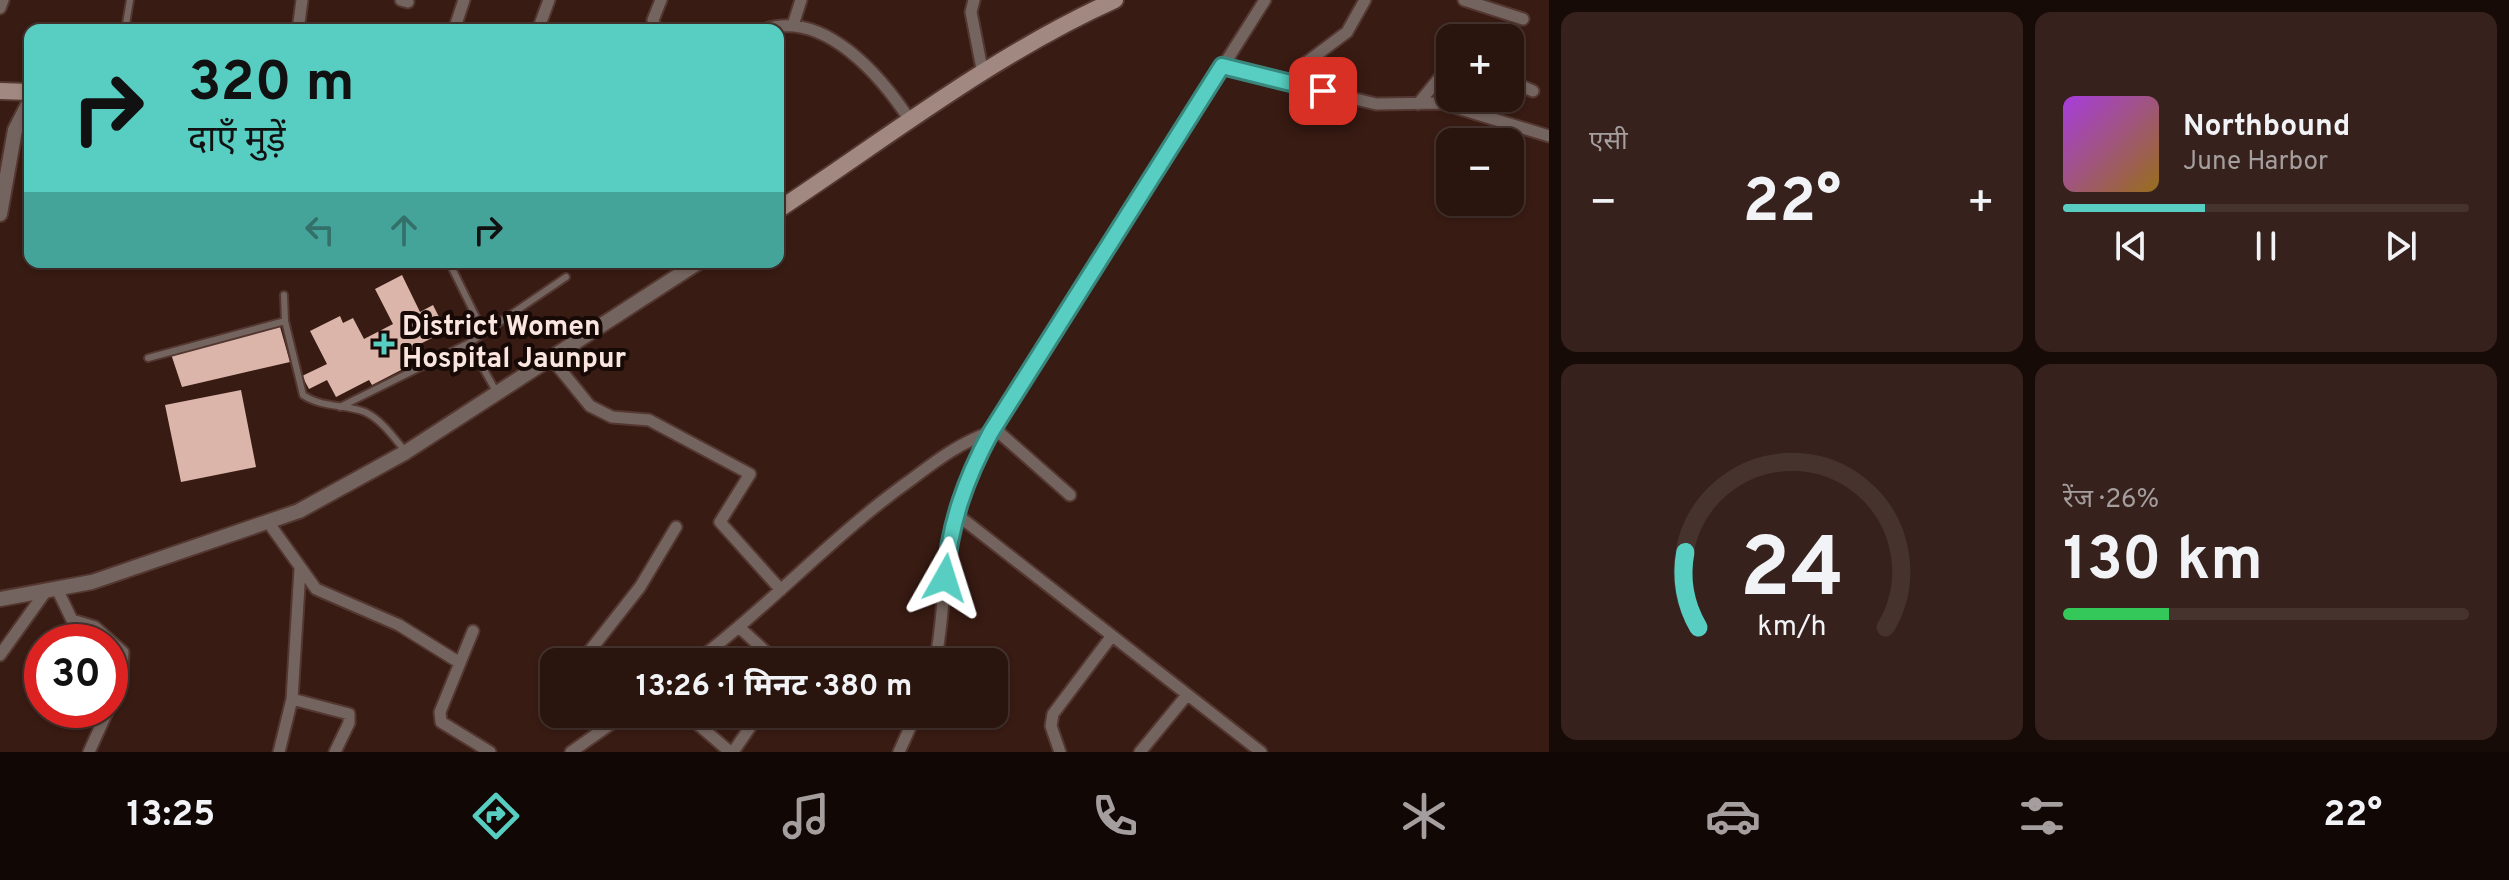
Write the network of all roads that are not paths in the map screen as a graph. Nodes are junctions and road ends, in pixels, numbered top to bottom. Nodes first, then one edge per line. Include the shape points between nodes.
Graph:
1 (3, 0) edge
2 (130, 0) edge
3 (302, 0) edge
4 (464, 0) edge
5 (549, 0) edge
6 (661, 0) edge
7 (801, 0) edge
8 (974, 0) edge
9 (1115, 0) edge
10 (1265, 0) edge
11 (1365, 0) edge
12 (1464, 0) edge
13 (0, 8) edge
14 (1523, 19) dead end
15 (126, 24) edge
16 (299, 24) edge
17 (456, 24) edge
18 (540, 24) edge
19 (654, 24) edge
20 (793, 25) junction
21 (784, 26) edge
22 (1222, 66) junction
23 (983, 74) junction
24 (1436, 82) edge
25 (1297, 85) junction
26 (1524, 87) edge
27 (0, 91) edge
28 (1533, 91) dead end
29 (24, 92) edge
30 (1418, 104) junction
31 (24, 113) edge
32 (911, 122) junction
33 (1549, 136) edge
34 (784, 206) edge
35 (0, 214) edge
36 (452, 268) edge
37 (690, 268) edge
38 (566, 277) dead end
39 (284, 295) dead end
40 (285, 321) junction
41 (484, 333) junction
42 (469, 343) junction
43 (148, 358) dead end
44 (551, 358) junction
45 (497, 393) junction
46 (340, 407) junction
47 (992, 430) junction
48 (406, 452) junction
49 (1070, 495) dead end
50 (955, 513) junction
51 (268, 522) junction
52 (676, 527) dead end
53 (300, 569) junction
54 (52, 590) junction
55 (781, 590) junction
56 (0, 599) edge
57 (85, 624) edge
58 (740, 628) junction
59 (473, 631) dead end
60 (1111, 637) junction
61 (592, 648) edge
62 (714, 648) edge
63 (762, 648) edge
64 (938, 648) edge
65 (0, 655) edge
66 (460, 663) junction
67 (1187, 695) junction
68 (292, 699) junction
69 (100, 728) edge
70 (604, 728) edge
71 (703, 728) edge
72 (749, 728) edge
73 (910, 728) edge
74 (89, 752) edge
75 (279, 752) edge
76 (335, 752) edge
77 (490, 752) edge
78 (571, 752) edge
79 (731, 752) edge
80 (899, 752) edge
81 (1060, 752) edge
82 (1140, 752) edge
83 (1261, 752) edge

1 - 13 street
2 - 15 lane
3 - 16 street
4 - 17 street
5 - 18 street
6 - 19 street
7 - 20 street
8 - 23 street via 971,12
9 - 23 main road via 1070,20
10 - 22 street
11 - 25 street via 1347,32 1307,62
12 - 14 street
20 - 21 street
20 - 32 street via 830,40 872,69
22 - 25 street
22 - 47 street
23 - 32 main road
24 - 30 street
25 - 30 street via 1376,104
26 - 28 street
27 - 29 main road
30 - 33 street via 1475,111
31 - 35 street via 15,130
32 - 34 main road
36 - 41 lane
37 - 44 street
38 - 41 lane
39 - 40 lane
40 - 43 lane
40 - 46 lane via 303,395
41 - 42 lane
42 - 45 lane
42 - 46 lane
44 - 45 street
44 - 55 street via 590,406 612,417 649,420 750,474 720,522
45 - 48 street
46 - 48 lane via 378,420
47 - 49 street
47 - 50 street
47 - 55 street via 957,446 898,488
48 - 51 street via 299,511
50 - 60 street
50 - 64 street
51 - 53 street
51 - 54 street via 92,582
52 - 61 street via 640,587
53 - 66 street via 324,595 399,625
53 - 68 street
54 - 56 street
54 - 57 street via 72,620
54 - 65 street
55 - 58 street
58 - 62 street
58 - 63 street
59 - 66 street
60 - 67 street
60 - 81 street via 1053,714 1051,726
66 - 77 street via 440,712 441,722
67 - 82 street
67 - 83 street
68 - 75 street
68 - 76 street via 349,714
69 - 74 street
70 - 78 street
71 - 79 street
72 - 79 street
73 - 80 street

